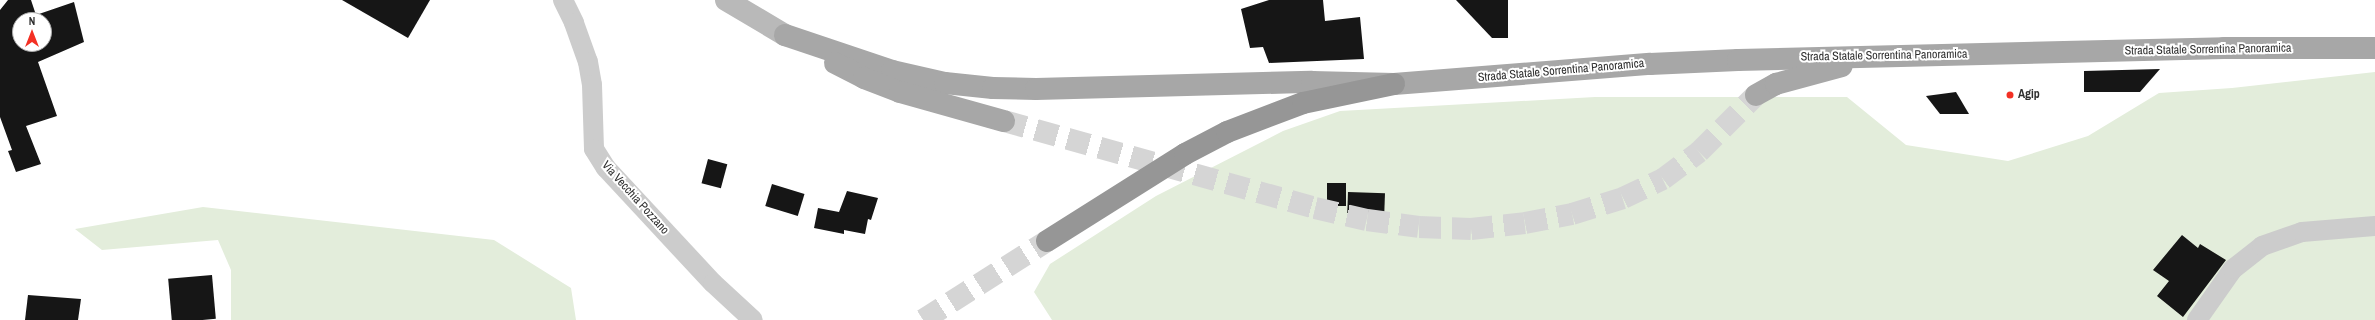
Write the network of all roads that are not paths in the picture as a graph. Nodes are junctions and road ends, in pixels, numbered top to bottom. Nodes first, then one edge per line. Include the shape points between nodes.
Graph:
1 (563, 0) edge
2 (726, 0) edge
3 (785, 35) junction
4 (2375, 48) edge
5 (1876, 56) junction
6 (1394, 84) junction
7 (1756, 95) tunnel mouth
8 (1004, 121) tunnel mouth
9 (2375, 226) edge
10 (1047, 241) tunnel mouth
11 (753, 320) edge
12 (2197, 320) edge

1 - 11 street, Via Vecchia Pozzano via 588,62 592,85 594,149 606,168 713,283
2 - 3 main road
3 - 6 main road, Strada Statale Sorrentina Panoramica via 892,71 945,83 993,88 1312,82
3 - 8 main road via 864,78 935,103
4 - 5 main road, Strada Statale Sorrentina Panoramica
5 - 6 main road, Strada Statale Sorrentina Panoramica via 1650,64
5 - 7 main road via 1776,84
6 - 10 highway via 1303,103 1227,132 1185,154
9 - 12 street via 2302,232 2262,246 2233,269

